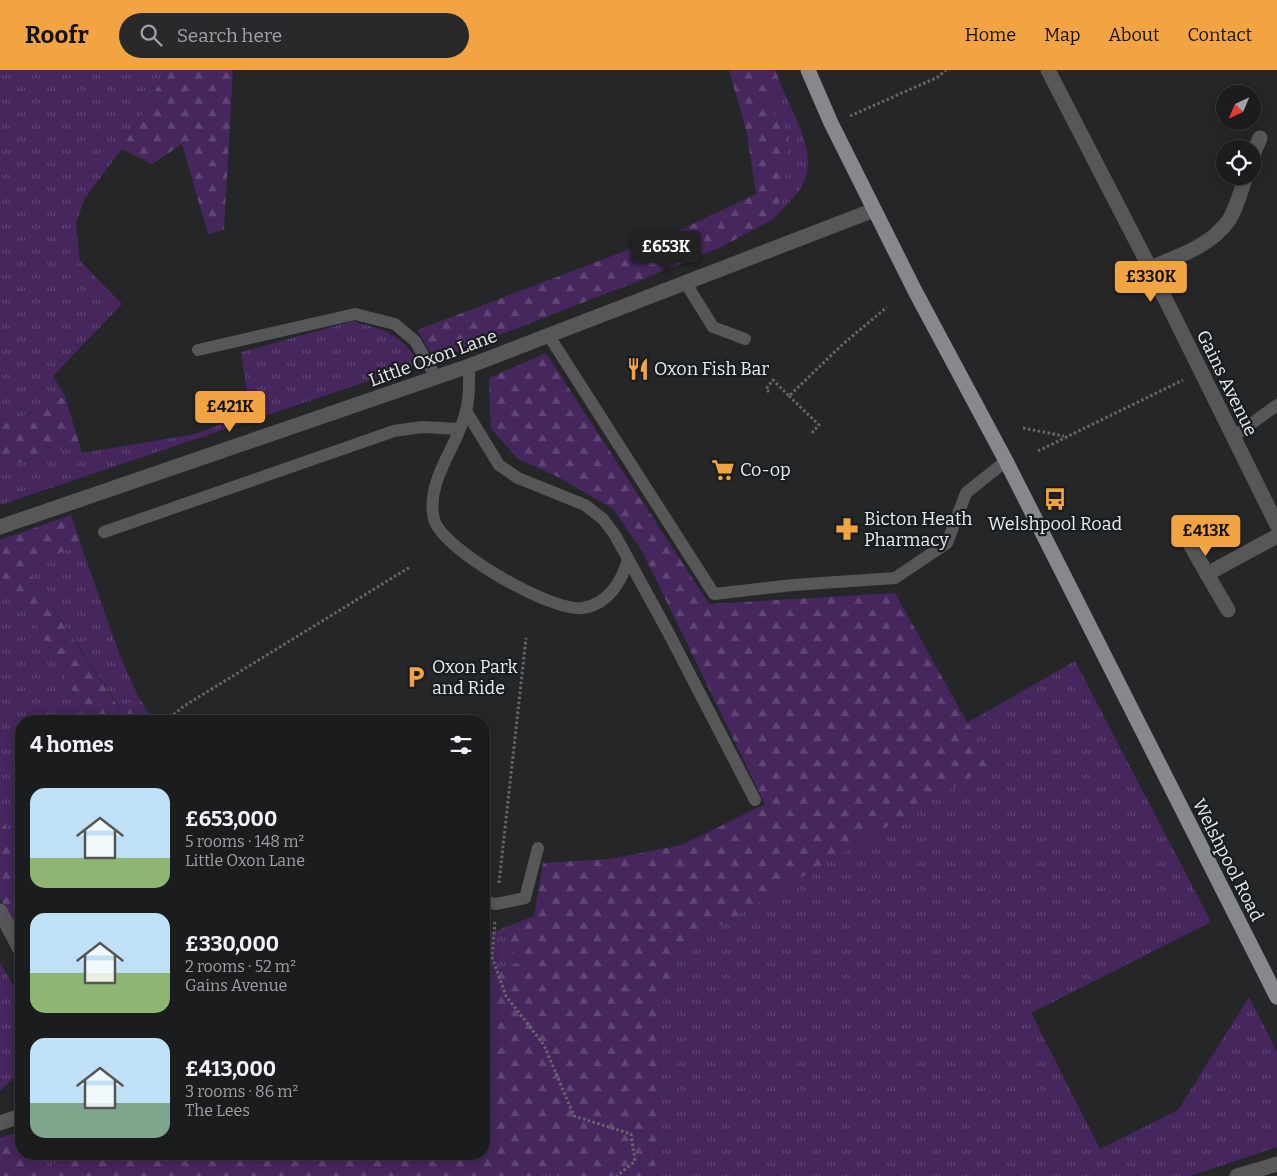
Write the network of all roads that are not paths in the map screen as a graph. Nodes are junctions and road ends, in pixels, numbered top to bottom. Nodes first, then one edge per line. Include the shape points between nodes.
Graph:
1 (808, 70) edge
2 (1048, 70) edge
3 (1243, 185) edge
4 (874, 210) junction
5 (1150, 268) junction
6 (685, 282) junction
7 (549, 336) junction
8 (745, 338) dead end
9 (198, 350) dead end
10 (469, 366) junction
11 (436, 378) junction
12 (1277, 405) edge
13 (466, 411) junction
14 (459, 429) junction
15 (1233, 437) junction
16 (1006, 461) junction
17 (1277, 525) edge
18 (0, 527) edge
19 (104, 532) dead end
20 (1277, 536) edge
21 (1189, 542) dead end
22 (628, 559) junction
23 (1207, 574) junction
24 (1228, 610) dead end
25 (755, 800) dead end
26 (538, 848) dead end
27 (490, 903) edge
28 (0, 912) edge
29 (15, 940) edge
30 (1277, 997) edge
31 (15, 1118) edge
32 (0, 1123) edge
33 (1277, 1164) edge
34 (1237, 1176) edge

1 - 4 main road, Welshpool Road
2 - 5 street, Gains Avenue
3 - 5 street via 1230,218 1217,234 1199,246
4 - 6 street, Little Oxon Lane
4 - 16 main road, Welshpool Road
5 - 15 street, Gains Avenue
6 - 7 street, Little Oxon Lane
6 - 8 lane via 713,327
7 - 10 street, Little Oxon Lane
7 - 16 lane via 714,594 895,578 947,543 966,493
9 - 11 lane via 355,314 395,324 415,341
10 - 11 street, Little Oxon Lane
10 - 13 lane
11 - 18 street, Little Oxon Lane
12 - 15 lane
13 - 14 lane
13 - 22 lane via 499,465 518,478 585,505 603,519
14 - 19 lane via 422,427 394,431
14 - 22 lane via 436,482 432,500 434,520 443,536 459,551 530,592 566,607 582,608 602,602 625,573
15 - 17 street, Gains Avenue
16 - 30 main road, Welshpool Road
20 - 23 street
21 - 23 street
22 - 25 lane
23 - 24 street
26 - 27 lane via 525,898
28 - 29 street
31 - 32 street
33 - 34 street

